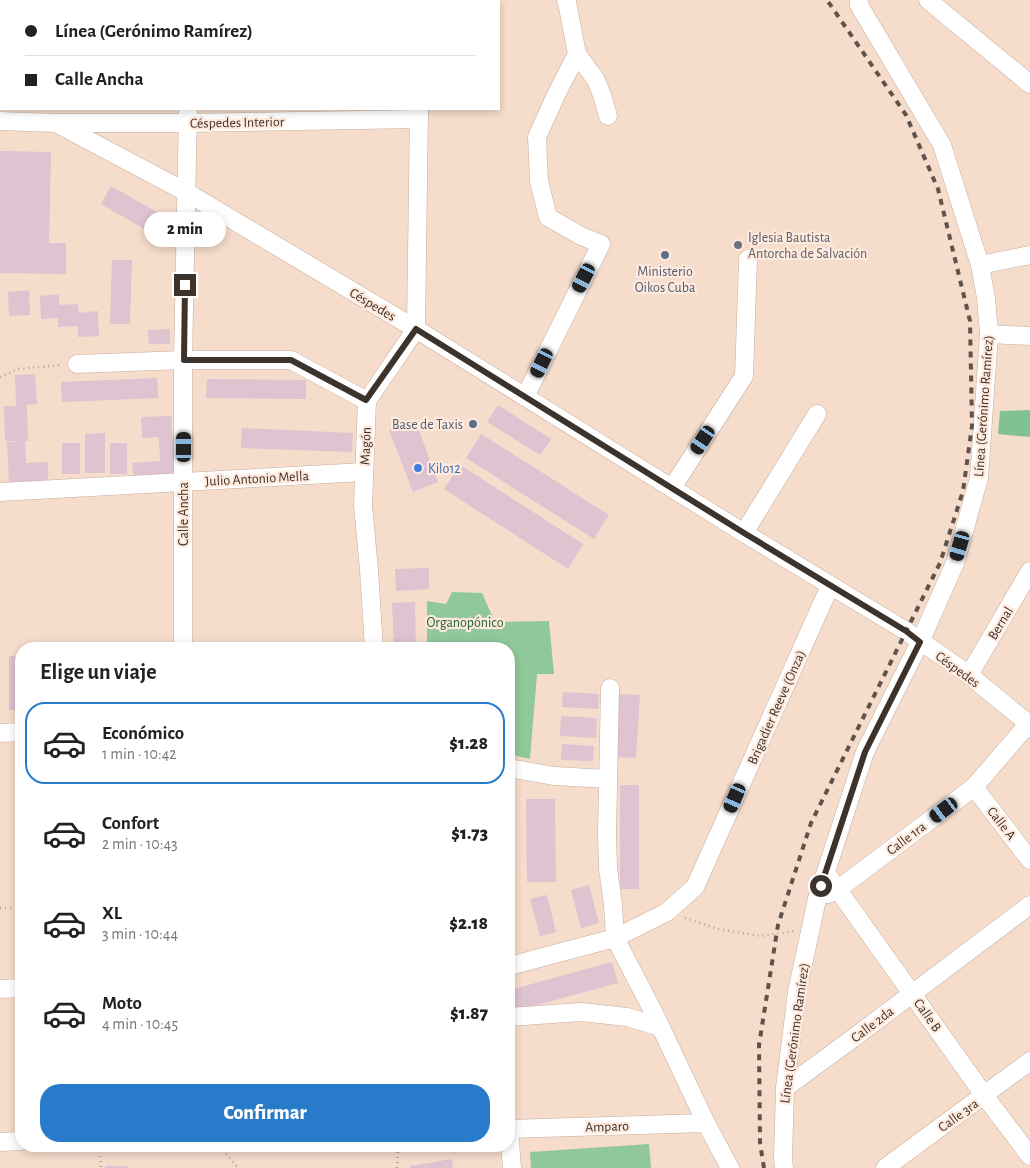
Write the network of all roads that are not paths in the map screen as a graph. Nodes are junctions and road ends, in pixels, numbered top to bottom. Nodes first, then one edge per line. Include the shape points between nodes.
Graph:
1 (566, 0) edge
2 (859, 0) edge
3 (928, 0) edge
4 (578, 54) junction
5 (1030, 84) edge
6 (419, 114) edge
7 (188, 116) edge
8 (608, 116) dead end
9 (0, 121) edge
10 (56, 123) junction
11 (186, 192) junction
12 (1030, 255) edge
13 (748, 259) dead end
14 (980, 265) junction
15 (416, 329) junction
16 (989, 334) junction
17 (1030, 336) edge
18 (184, 360) junction
19 (77, 364) road end
20 (525, 397) junction
21 (366, 400) junction
22 (817, 414) dead end
23 (364, 472) junction
24 (184, 482) junction
25 (672, 488) junction
26 (0, 492) edge
27 (744, 533) junction
28 (1030, 571) edge
29 (830, 586) junction
30 (183, 642) edge
31 (374, 642) edge
32 (920, 642) junction
33 (969, 675) junction
34 (610, 688) dead end
35 (1030, 726) edge
36 (15, 732) edge
37 (0, 733) edge
38 (515, 769) edge
39 (608, 779) junction
40 (974, 787) junction
41 (1030, 860) edge
42 (826, 873) junction
43 (837, 890) junction
44 (817, 899) junction
45 (1030, 905) edge
46 (615, 938) junction
47 (515, 964) edge
48 (15, 988) edge
49 (0, 989) edge
50 (913, 993) junction
51 (515, 1017) edge
52 (661, 1027) junction
53 (1030, 1061) edge
54 (785, 1088) junction
55 (984, 1095) junction
56 (706, 1123) junction
57 (515, 1129) edge
58 (0, 1142) edge
59 (15, 1142) edge
60 (511, 1152) edge
61 (1030, 1156) edge
62 (512, 1168) edge
63 (730, 1168) edge
64 (784, 1168) edge
65 (885, 1168) edge

1 - 4 street
2 - 14 street, Línea (Gerónimo Ramírez) via 942,145
3 - 5 street
4 - 8 street via 596,80
4 - 20 street via 537,137 540,181 548,217 601,244
6 - 7 street, Céspedes Interior
6 - 15 street
7 - 10 street, Céspedes Interior
7 - 11 street, Calle Ancha
9 - 10 street, Céspedes
10 - 11 street, Céspedes
11 - 15 street, Céspedes
11 - 18 street, Calle Ancha
12 - 14 street
13 - 25 street via 744,376
14 - 16 street, Línea (Gerónimo Ramírez)
15 - 20 street, Céspedes
15 - 21 street
16 - 17 street
16 - 32 street, Línea (Gerónimo Ramírez) via 978,478 955,563
18 - 19 street
18 - 21 street via 291,360
18 - 24 street, Calle Ancha
20 - 25 street, Céspedes
21 - 23 street, Magón
22 - 27 street
23 - 24 street, Julio Antonio Mella
23 - 31 street, Magón via 362,505
24 - 26 street, Julio Antonio Mella
24 - 30 street, Calle Ancha
25 - 27 street, Céspedes
27 - 29 street, Céspedes
28 - 33 street, Bernal
29 - 32 street, Céspedes
29 - 46 street, Brigadier Reeve (Onza) via 696,887 667,912
32 - 33 street, Céspedes
32 - 42 street, Línea (Gerónimo Ramírez) via 865,752
33 - 35 street, Céspedes
34 - 39 street
35 - 40 street, Calle 1ra
36 - 37 street
38 - 39 street via 554,776
39 - 46 street via 608,868
40 - 41 street, Calle A
40 - 43 street, Calle 1ra
42 - 43 street, Calle B
42 - 44 street, Línea (Gerónimo Ramírez)
43 - 44 street, Calle 1ra
43 - 50 street, Calle B
44 - 54 street, Línea (Gerónimo Ramírez) via 797,992
45 - 50 street, Calle 2da
46 - 47 street, Brigadier Reeve (Onza)
46 - 52 street
48 - 49 street
50 - 54 street, Calle 2da
50 - 55 street, Calle B
51 - 52 street via 580,1012 627,1017
52 - 56 street
53 - 55 street, Calle 3ra
54 - 64 street, Línea (Gerónimo Ramírez)
55 - 61 street, Calle B
55 - 65 street, Calle 3ra
56 - 57 street, Amparo
56 - 63 street
58 - 59 street
60 - 62 street

